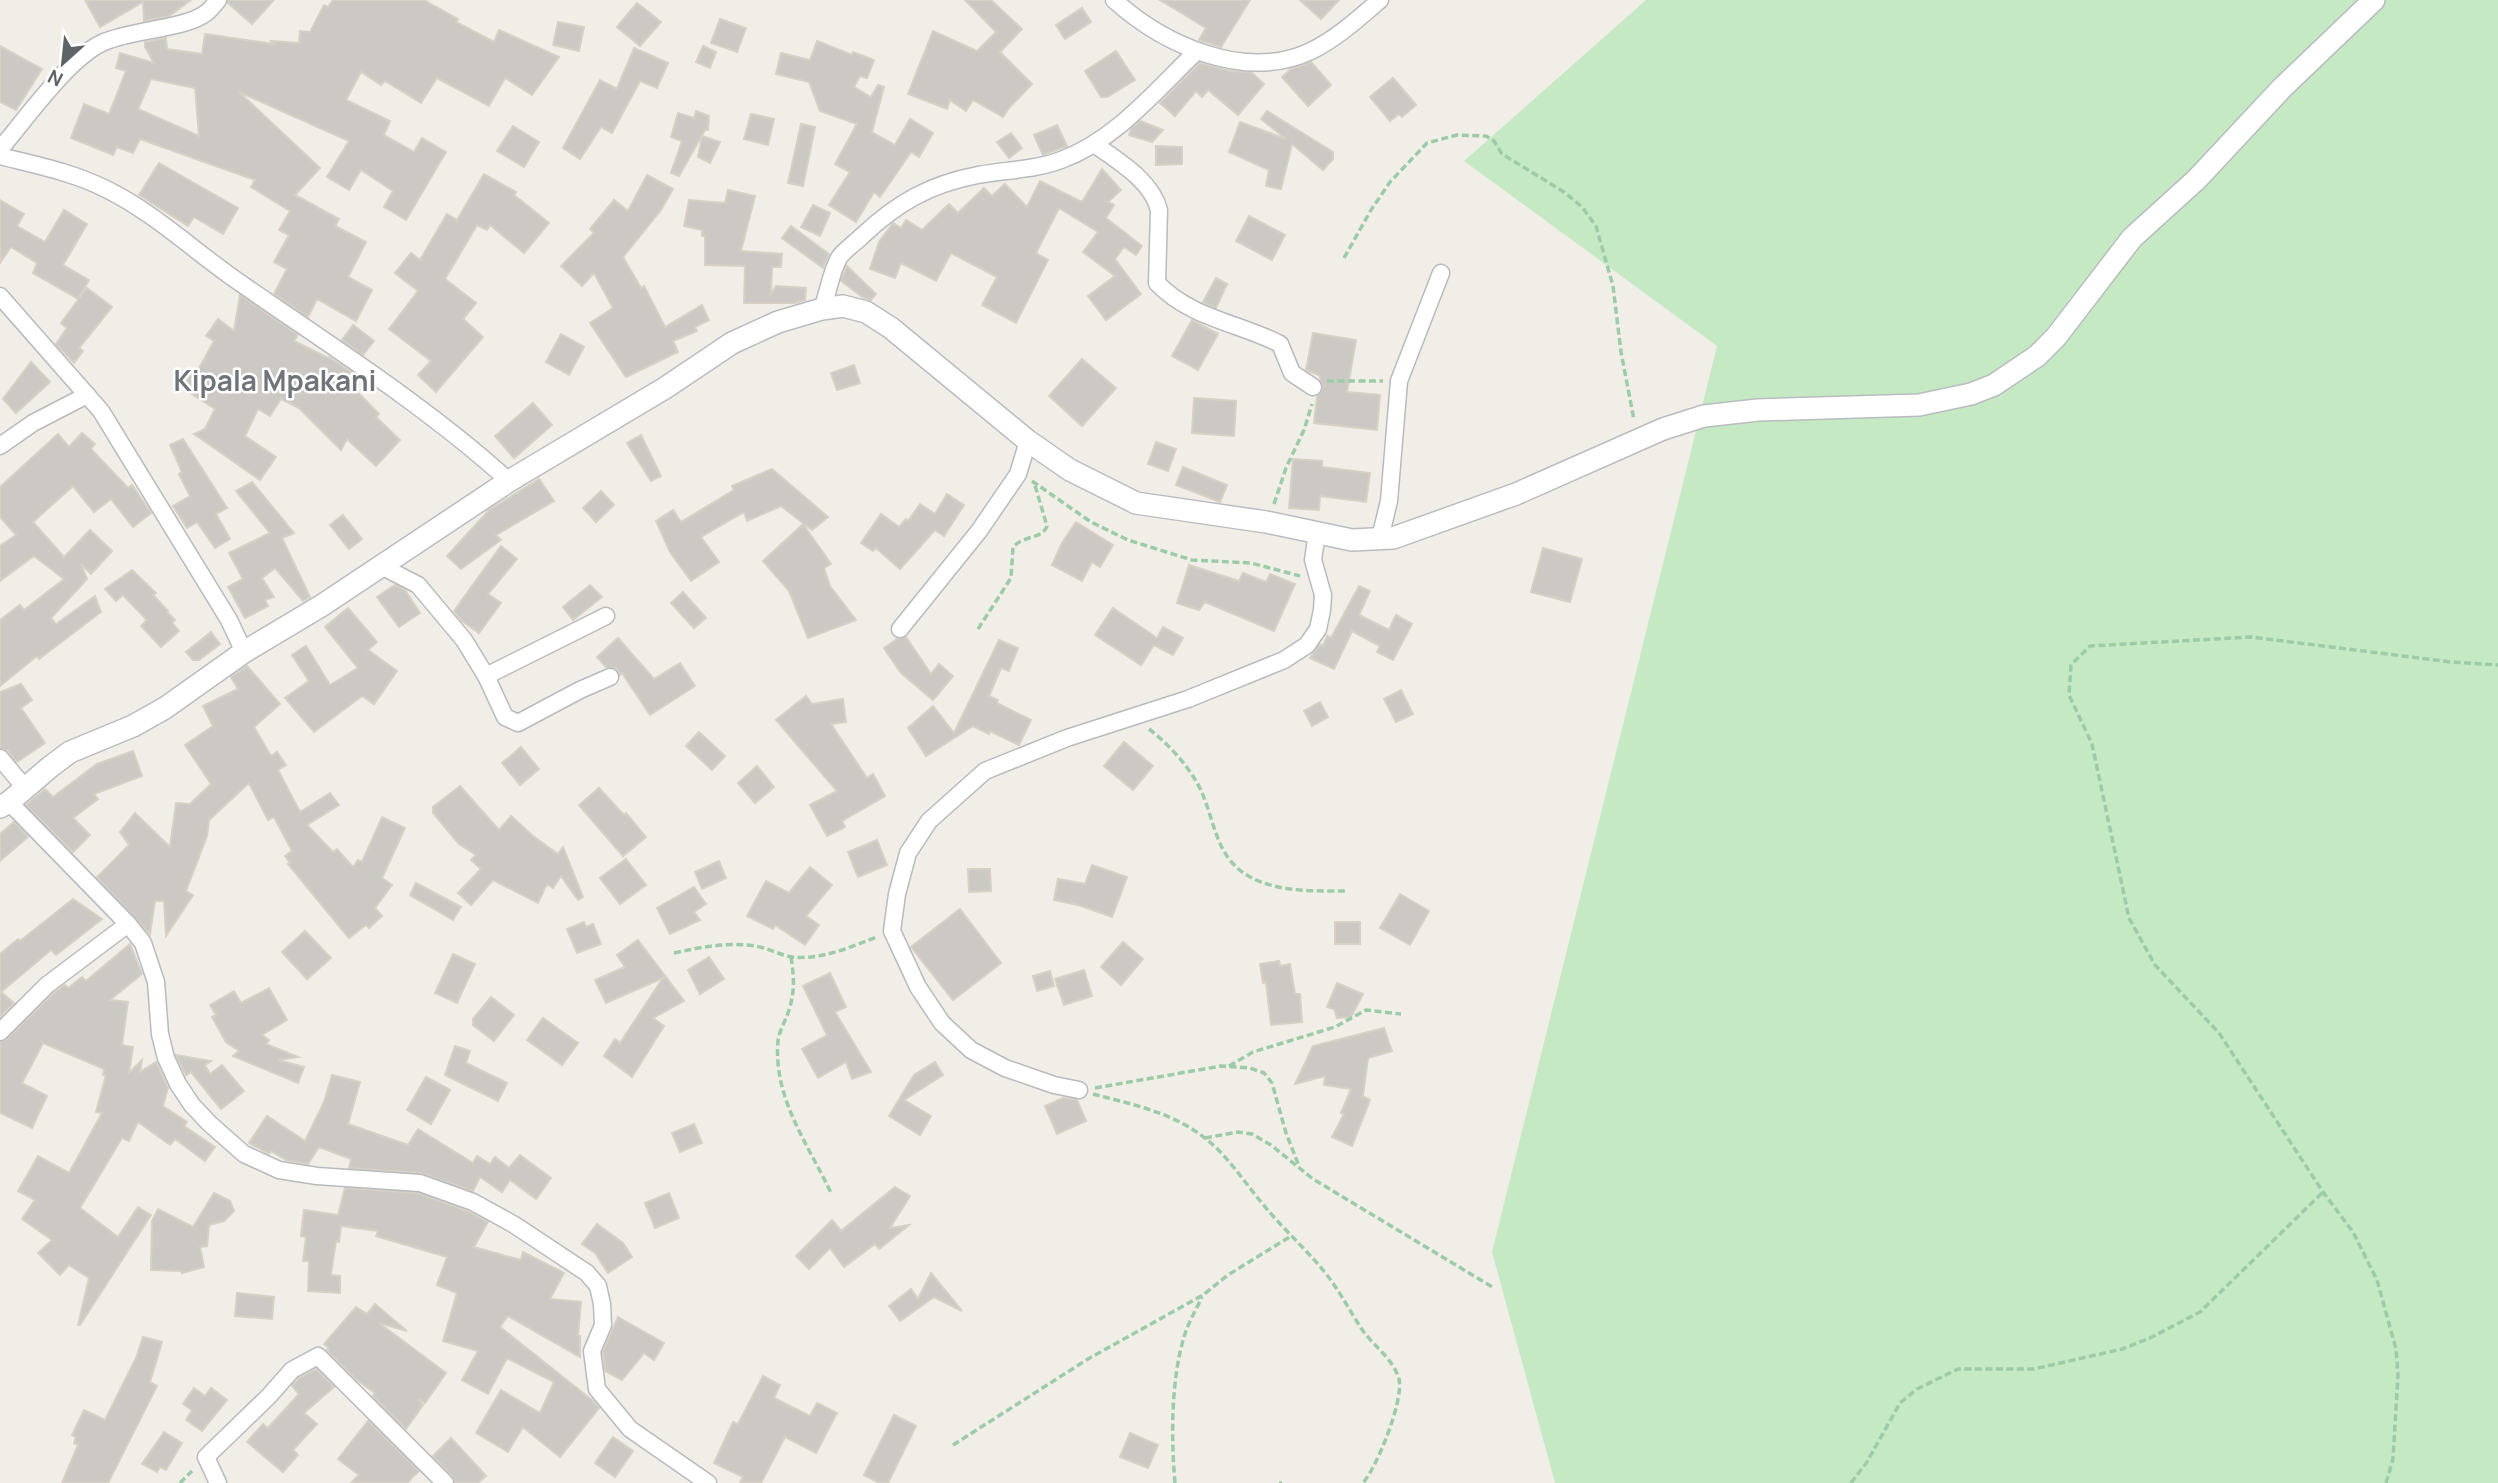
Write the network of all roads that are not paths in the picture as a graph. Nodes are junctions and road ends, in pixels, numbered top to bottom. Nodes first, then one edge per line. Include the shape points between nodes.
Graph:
1 (218, 0) edge
2 (1114, 0) edge
3 (1380, 0) edge
4 (2374, 0) edge
5 (1197, 51) junction
6 (1094, 144) junction
7 (0, 149) edge
8 (0, 156) edge
9 (1441, 274) dead end
10 (0, 296) edge
11 (822, 309) junction
12 (1314, 387) road end
13 (87, 395) junction
14 (1028, 441) junction
15 (0, 446) edge
16 (509, 481) junction
17 (1317, 533) junction
18 (1380, 538) junction
19 (382, 566) junction
20 (606, 616) dead end
21 (900, 629) dead end
22 (244, 652) junction
23 (486, 676) junction
24 (610, 677) dead end
25 (0, 758) edge
26 (12, 800) edge
27 (128, 924) junction
28 (0, 1032) edge
29 (1079, 1090) road end
30 (218, 1483) edge
31 (445, 1483) edge
32 (708, 1483) edge

1 - 7 street via 203,15 133,32 87,52
2 - 5 street via 1140,23
3 - 5 street via 1336,37 1286,59 1222,58
4 - 18 main road via 2282,88 2197,179 2132,238 2056,337 1994,385 1919,405 1704,416 1639,439 1516,494 1420,530
5 - 6 street
6 - 11 street via 1062,160 938,185 912,197 886,213 840,258
6 - 12 street via 1157,200 1157,283 1186,306 1280,344 1292,373
8 - 16 street via 68,172 124,198 463,439
9 - 18 street via 1399,382 1389,501
10 - 13 street
11 - 14 main road via 844,306 874,317
11 - 16 main road via 778,321 732,343
13 - 15 street
13 - 22 street via 182,542
14 - 17 main road via 1070,470 1136,503
14 - 21 street via 1018,474
16 - 19 main road
17 - 18 main road via 1352,540
17 - 29 street via 1312,560 1323,595 1321,620 1307,645 1284,660 1188,699 1067,738 985,771 929,821 908,853 892,931 918,988 942,1023 971,1050 1005,1068
19 - 22 main road
19 - 23 street via 418,585 464,640
20 - 23 street
22 - 26 main road via 165,708 70,752
23 - 24 street via 505,717 518,723
25 - 26 street
26 - 27 street
27 - 28 street via 47,985
27 - 32 street via 143,943 156,982 166,1058 178,1084 210,1124 244,1154 279,1170 420,1183 473,1202 587,1273 598,1286 602,1304 603,1325 592,1352 597,1389 630,1429
30 - 31 street via 206,1457 292,1370 318,1356

